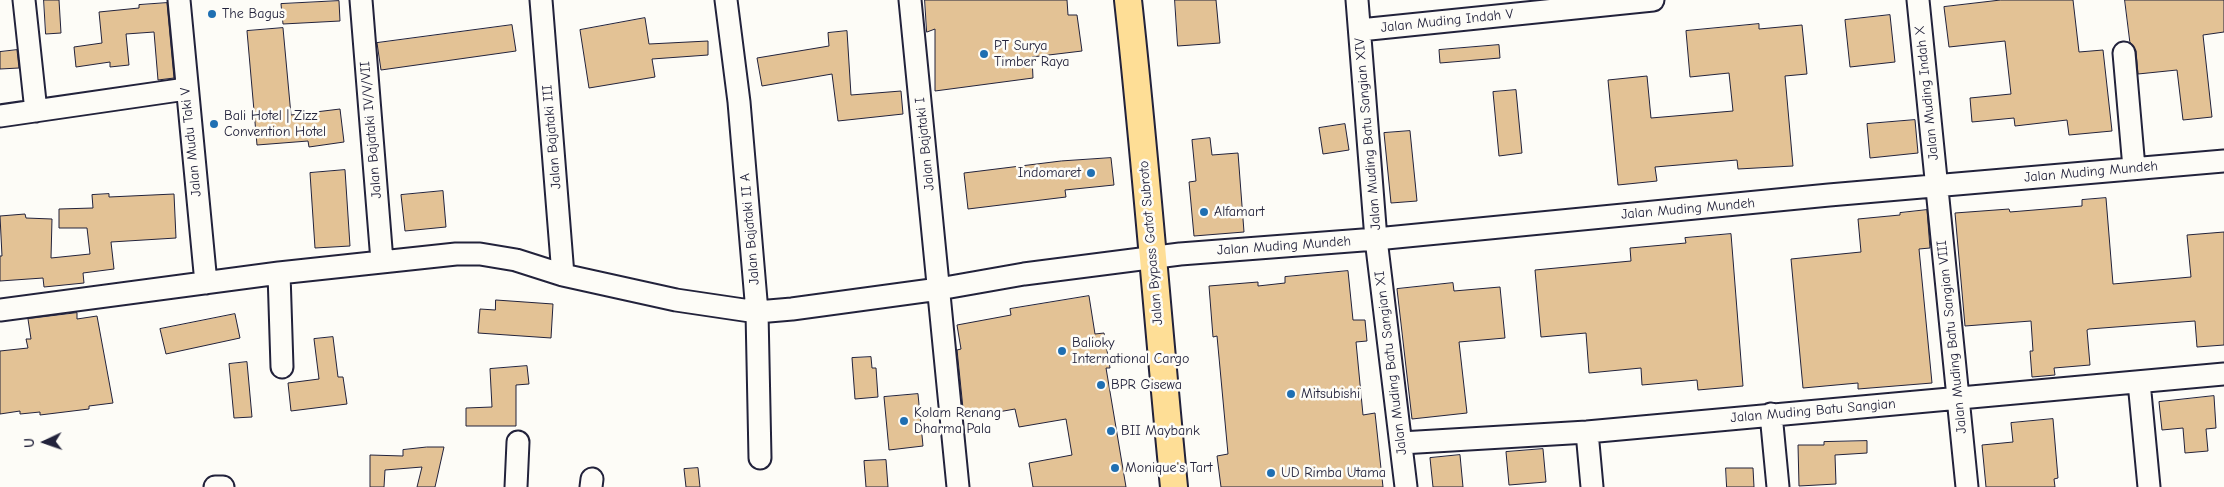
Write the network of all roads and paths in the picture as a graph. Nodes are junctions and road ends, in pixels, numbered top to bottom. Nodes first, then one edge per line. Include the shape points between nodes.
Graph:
1 (24, 0) edge
2 (179, 0) edge
3 (361, 0) edge
4 (541, 0) edge
5 (726, 0) edge
6 (910, 0) edge
7 (1128, 0) edge
8 (1357, 0) edge
9 (1653, 0) edge
10 (1918, 0) edge
11 (1546, 5) edge
12 (1360, 30) junction
13 (2124, 52) dead end
14 (186, 89) junction
15 (36, 111) junction
16 (0, 116) edge
17 (2224, 161) edge
18 (2134, 168) junction
19 (1937, 186) junction
20 (1376, 239) junction
21 (1152, 258) junction
22 (382, 260) junction
23 (279, 273) junction
24 (563, 274) junction
25 (206, 283) junction
26 (938, 289) junction
27 (0, 310) edge
28 (756, 312) junction
29 (282, 367) dead end
30 (2224, 374) edge
31 (2139, 382) junction
32 (1958, 399) junction
33 (1771, 414) junction
34 (1587, 432) junction
35 (518, 442) dead end
36 (1401, 442) junction
37 (760, 458) dead end
38 (215, 487) edge
39 (223, 487) edge
40 (516, 487) edge
41 (958, 487) edge
42 (1174, 487) edge
43 (1406, 487) edge
44 (1592, 487) edge
45 (1778, 487) edge
46 (1967, 487) edge
47 (2149, 487) edge

1 - 15 street
2 - 14 street, Jalan Mudu Taki V
3 - 22 street, Jalan Bajataki IV/V/VII
4 - 24 street, Jalan Bajataki III
5 - 28 street, Jalan Bajataki II A via 740,102
6 - 26 street, Jalan Bajataki I
7 - 21 main road, Jalan Bypass Gatot Subroto
8 - 12 street, Jalan Muding Batu Sangian XIV
9 - 11 street, Jalan Muding Indah V
10 - 19 street, Jalan Muding Indah X
11 - 12 street, Jalan Muding Indah V
12 - 20 street, Jalan Muding Batu Sangian XIV
13 - 18 street
14 - 15 street
14 - 25 street, Jalan Mudu Taki V
15 - 16 street
17 - 18 street, Jalan Muding Mundeh
18 - 19 street, Jalan Muding Mundeh
19 - 20 street, Jalan Muding Mundeh
19 - 32 street, Jalan Muding Batu Sangian VIII
20 - 21 street, Jalan Muding Mundeh
20 - 36 street, Jalan Muding Batu Sangian XI
21 - 26 street, Jalan Muding Mundeh via 1024,274
21 - 42 main road, Jalan Bypass Gatot Subroto
22 - 23 street, Jalan Muding Mundeh
22 - 24 street, Jalan Muding Mundeh via 480,254 516,260
23 - 25 street, Jalan Muding Mundeh
23 - 29 street
24 - 28 street, Jalan Muding Mundeh via 676,300
25 - 27 street, Jalan Muding Mundeh
26 - 28 street, Jalan Muding Mundeh
26 - 41 street, Jalan Bajataki I
28 - 37 street, Jalan Bajataki II A
30 - 31 street, Jalan Muding Batu Sangian
31 - 32 street, Jalan Muding Batu Sangian
31 - 47 street
32 - 33 street, Jalan Muding Batu Sangian
32 - 46 street, Jalan Muding Batu Sangian VIII
33 - 34 street, Jalan Muding Batu Sangian
33 - 45 street
34 - 36 street, Jalan Muding Batu Sangian
34 - 44 street
35 - 40 street
36 - 43 street, Jalan Muding Batu Sangian XI
38 - 39 street

